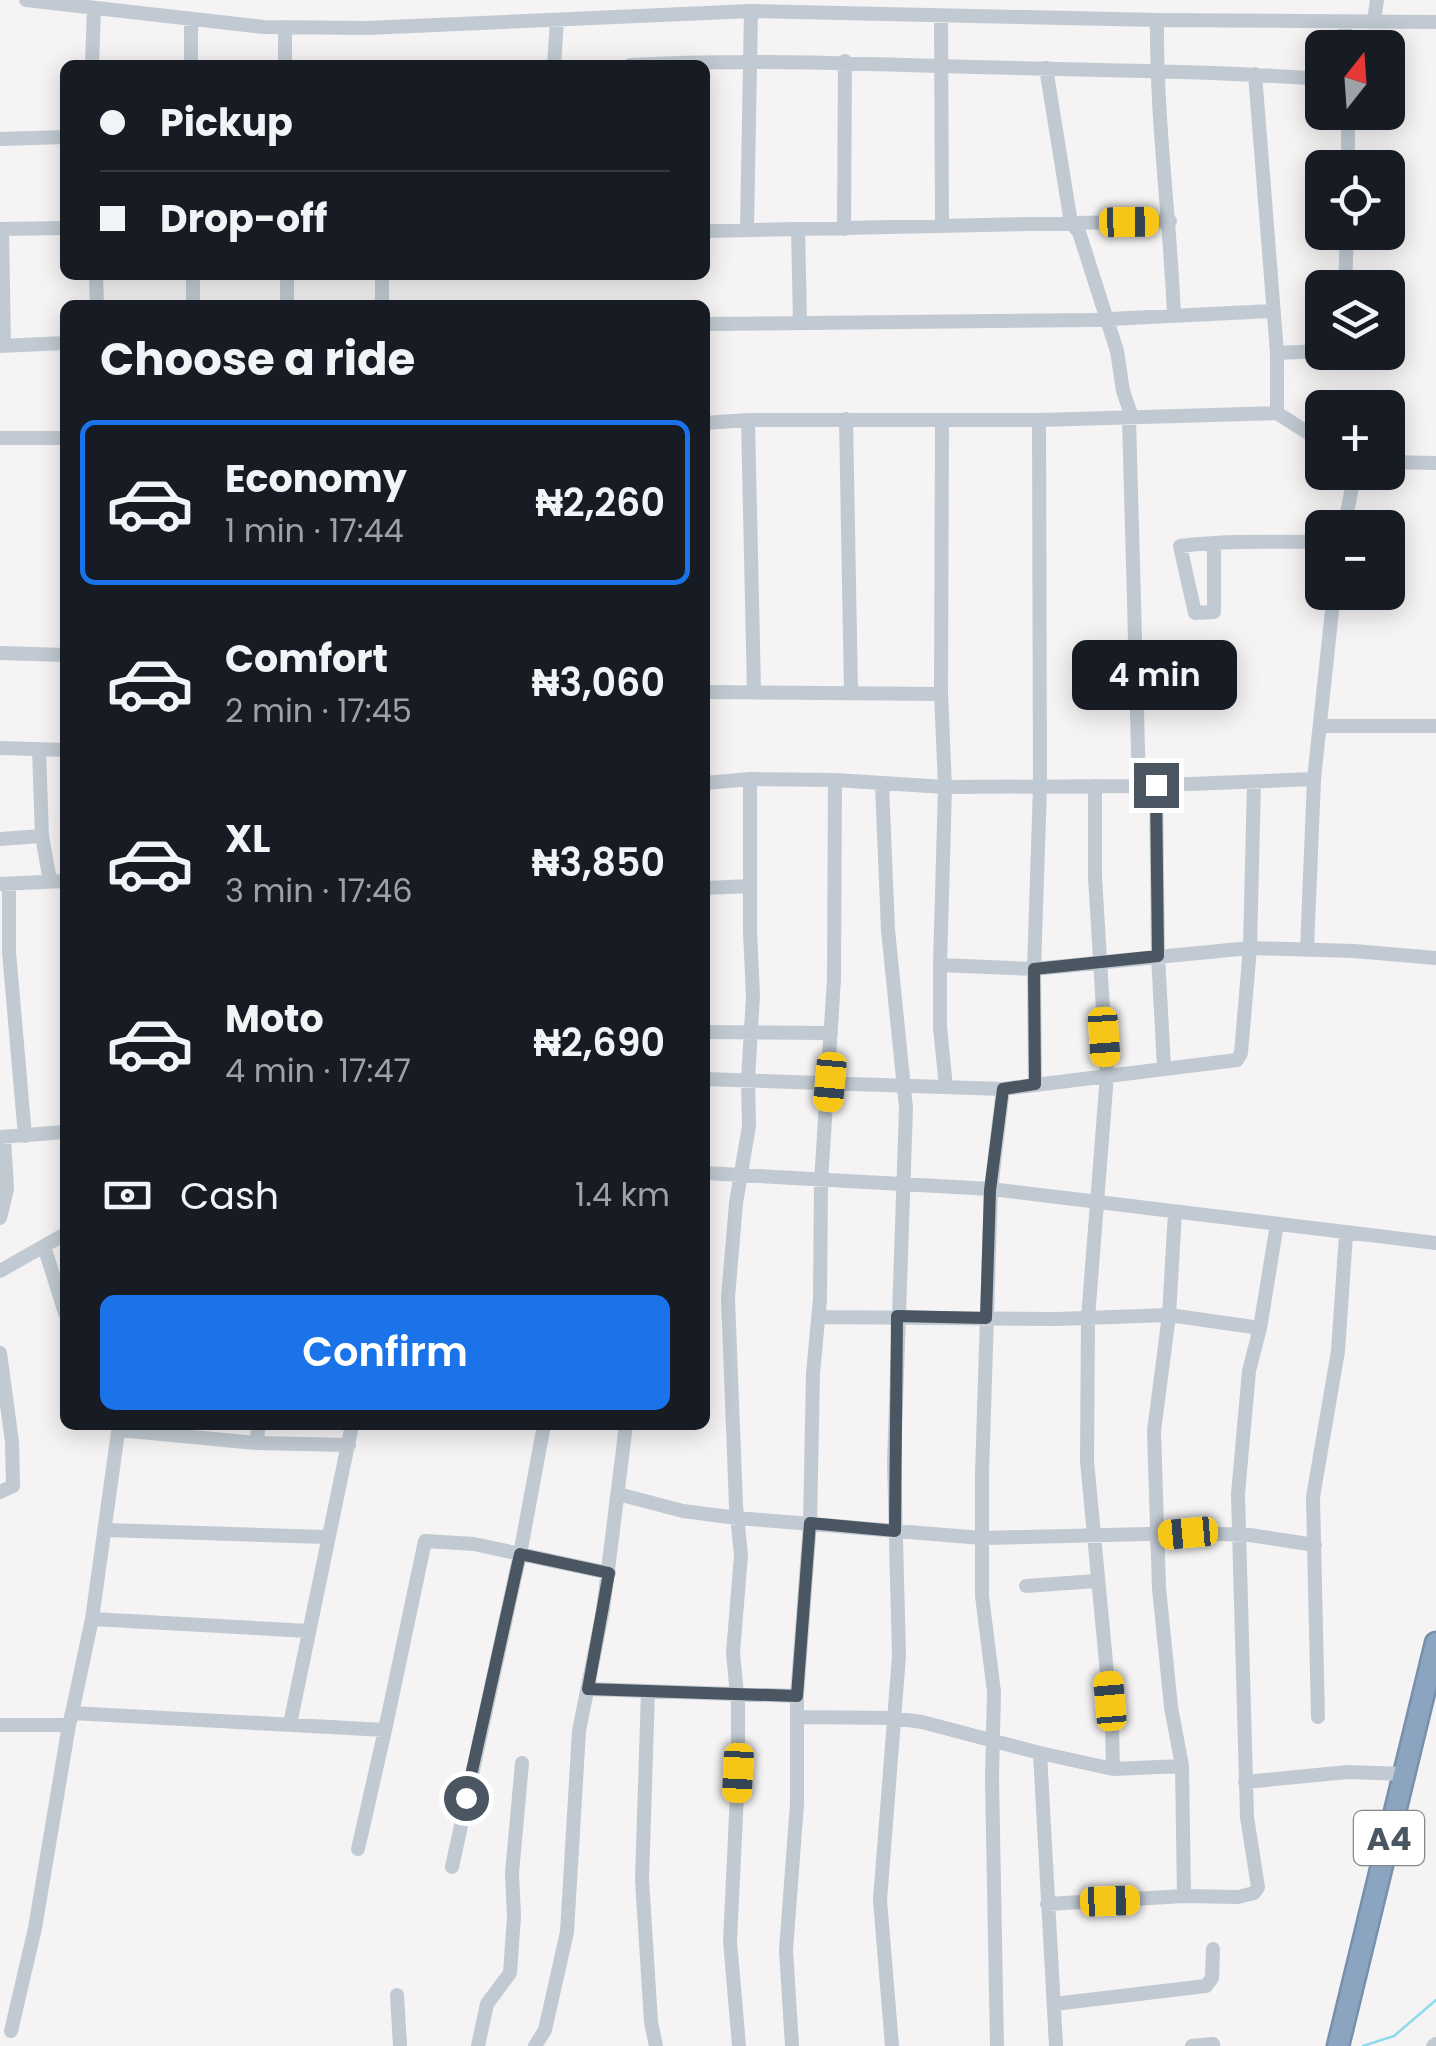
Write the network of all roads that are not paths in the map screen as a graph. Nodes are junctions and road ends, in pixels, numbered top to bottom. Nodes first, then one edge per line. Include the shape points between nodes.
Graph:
1 (26, 0) edge
2 (1377, 0) edge
3 (94, 8) junction
4 (752, 10) junction
5 (940, 16) junction
6 (1157, 20) junction
7 (191, 21) junction
8 (557, 21) junction
9 (1344, 22) junction
10 (1374, 22) junction
11 (1436, 22) edge
12 (285, 28) junction
13 (1345, 30) edge
14 (92, 60) edge
15 (191, 60) edge
16 (285, 60) edge
17 (554, 60) edge
18 (752, 60) junction
19 (845, 61) junction
20 (710, 62) edge
21 (938, 66) junction
22 (1046, 68) junction
23 (1156, 70) junction
24 (1255, 74) junction
25 (1305, 78) edge
26 (60, 137) edge
27 (0, 139) edge
28 (1170, 221) junction
29 (1071, 223) junction
30 (942, 226) junction
31 (60, 228) edge
32 (798, 228) junction
33 (1, 229) edge
34 (747, 229) junction
35 (844, 229) junction
36 (710, 231) edge
37 (1272, 312) junction
38 (1174, 316) junction
39 (1107, 320) junction
40 (800, 321) junction
41 (710, 324) edge
42 (60, 343) edge
43 (2, 346) edge
44 (1305, 352) edge
45 (1276, 353) junction
46 (1276, 413) junction
47 (1130, 418) junction
48 (846, 419) junction
49 (748, 420) junction
50 (1039, 420) junction
51 (942, 421) junction
52 (710, 423) edge
53 (1305, 431) edge
54 (0, 438) edge
55 (60, 438) edge
56 (1405, 462) edge
57 (1436, 463) edge
58 (1305, 542) edge
59 (1214, 543) junction
60 (1332, 610) edge
61 (0, 654) edge
62 (60, 655) edge
63 (754, 690) junction
64 (710, 692) edge
65 (851, 692) junction
66 (941, 694) junction
67 (1321, 726) junction
68 (1436, 726) edge
69 (0, 748) edge
70 (39, 750) junction
71 (60, 750) edge
72 (1314, 779) junction
73 (750, 780) junction
74 (835, 780) junction
75 (1254, 782) junction
76 (710, 783) edge
77 (882, 785) junction
78 (1156, 785) junction
79 (1095, 786) junction
80 (1139, 786) junction
81 (945, 787) junction
82 (1040, 787) junction
83 (42, 836) junction
84 (0, 839) edge
85 (58, 881) edge
86 (4, 884) edge
87 (750, 886) junction
88 (710, 888) edge
89 (1250, 948) junction
90 (1306, 949) junction
91 (1158, 956) junction
92 (1436, 958) edge
93 (1099, 960) junction
94 (940, 965) junction
95 (1034, 969) junction
96 (751, 1030) junction
97 (710, 1032) edge
98 (831, 1033) junction
99 (1164, 1067) junction
100 (1107, 1075) junction
101 (710, 1079) edge
102 (748, 1080) junction
103 (830, 1082) junction
104 (1035, 1084) junction
105 (904, 1087) junction
106 (946, 1087) junction
107 (1003, 1089) junction
108 (60, 1133) edge
109 (26, 1136) junction
110 (2, 1138) edge
111 (710, 1173) edge
112 (742, 1176) junction
113 (821, 1182) junction
114 (902, 1183) junction
115 (990, 1190) junction
116 (1096, 1200) junction
117 (1175, 1212) junction
118 (0, 1218) edge
119 (1277, 1224) junction
120 (1346, 1234) junction
121 (60, 1237) edge
122 (1436, 1242) edge
123 (44, 1246) junction
124 (0, 1271) edge
125 (60, 1296) edge
126 (1168, 1315) junction
127 (897, 1316) junction
128 (819, 1317) junction
129 (986, 1318) junction
130 (1088, 1318) junction
131 (1260, 1328) junction
132 (0, 1352) edge
133 (1, 1376) edge
134 (116, 1430) edge
135 (139, 1430) edge
136 (258, 1430) edge
137 (351, 1430) edge
138 (543, 1430) edge
139 (625, 1430) edge
140 (256, 1442) junction
141 (349, 1444) junction
142 (0, 1491) edge
143 (618, 1494) junction
144 (737, 1518) junction
145 (810, 1523) junction
146 (106, 1530) junction
147 (895, 1531) junction
148 (1238, 1534) junction
149 (1092, 1536) junction
150 (1157, 1536) junction
151 (326, 1538) junction
152 (982, 1538) junction
153 (1315, 1545) junction
154 (520, 1554) junction
155 (609, 1573) junction
156 (1096, 1581) junction
157 (1026, 1586) dead end
158 (92, 1619) junction
159 (308, 1631) junction
160 (1436, 1643) edge
161 (588, 1689) junction
162 (648, 1691) junction
163 (738, 1692) junction
164 (797, 1696) junction
165 (1318, 1716) dead end
166 (797, 1718) junction
167 (893, 1718) junction
168 (70, 1719) junction
169 (290, 1724) junction
170 (0, 1725) edge
171 (385, 1730) junction
172 (995, 1742) junction
173 (1040, 1753) junction
174 (522, 1763) dead end
175 (1182, 1766) junction
176 (1112, 1768) junction
177 (1404, 1774) junction
178 (1245, 1782) junction
179 (358, 1849) dead end
180 (452, 1867) dead end
181 (1184, 1896) junction
182 (1047, 1904) junction
183 (1213, 1949) dead end
184 (397, 1996) dead end
185 (1054, 2004) junction
186 (11, 2030) dead end
187 (545, 2030) junction
188 (1340, 2040) edge
189 (1213, 2044) edge
190 (400, 2046) edge
191 (478, 2046) edge
192 (535, 2046) edge
193 (554, 2046) edge
194 (656, 2046) edge
195 (739, 2046) edge
196 (792, 2046) edge
197 (892, 2046) edge
198 (997, 2046) edge
199 (1056, 2046) edge
200 (1192, 2046) edge

1 - 3 street
2 - 10 street
3 - 7 street
3 - 14 street
4 - 5 street
4 - 8 street
4 - 18 street
5 - 6 street
5 - 21 street
6 - 9 street
6 - 23 street
7 - 12 street
7 - 15 street
8 - 12 street
8 - 17 street
9 - 10 street
9 - 13 street
10 - 11 street
12 - 16 street
18 - 19 street
18 - 20 street
18 - 34 street
19 - 21 street
19 - 35 street
21 - 22 street
21 - 30 street
22 - 23 street
22 - 29 street
23 - 24 street
23 - 28 street
24 - 25 street
24 - 37 street
26 - 27 street
28 - 29 street
28 - 38 street
29 - 30 street
29 - 39 street
30 - 35 street
31 - 33 street
32 - 34 street
32 - 35 street
32 - 40 street
33 - 43 street
34 - 36 street
37 - 38 street
37 - 45 street
38 - 39 street
39 - 40 street
39 - 47 street
40 - 41 street
42 - 43 street
44 - 45 street
45 - 46 street
46 - 47 street
46 - 53 street
47 - 50 street
47 - 80 street
48 - 49 street
48 - 51 street
48 - 65 street
49 - 52 street
49 - 63 street
50 - 51 street
50 - 82 street
51 - 66 street
54 - 55 street
56 - 57 street
58 - 59 street
59 - 59 street via 1214,612 1195,613 1180,546
60 - 67 street
61 - 62 street
63 - 64 street
63 - 65 street
65 - 66 street
66 - 81 street
67 - 68 street
67 - 72 street
69 - 70 street
70 - 71 street
70 - 83 street
72 - 75 street
72 - 90 street
73 - 74 street
73 - 76 street
73 - 87 street
74 - 77 street
74 - 98 street
75 - 78 street
75 - 89 street
77 - 81 street
77 - 105 street
78 - 80 street
78 - 91 street
79 - 80 street
79 - 82 street
79 - 93 street
81 - 82 street
81 - 94 street
82 - 95 street
83 - 84 street
83 - 85 street
85 - 86 street
86 - 109 street
87 - 88 street
87 - 96 street
89 - 90 street
89 - 91 street
89 - 99 street via 1238,1060
90 - 92 street
91 - 93 street
91 - 99 street
93 - 95 street
93 - 100 street
94 - 95 street
94 - 106 street
95 - 104 street
96 - 97 street
96 - 98 street
96 - 102 street
98 - 103 street
99 - 100 street
100 - 104 street
100 - 116 street
101 - 102 street
102 - 103 street
102 - 112 street
103 - 105 street
103 - 113 street
104 - 107 street
105 - 106 street
105 - 114 street
106 - 107 street
107 - 115 street
108 - 109 street
109 - 110 street
110 - 118 street via 7,1189
111 - 112 street
112 - 113 street
112 - 144 street via 728,1298
113 - 114 street
113 - 128 street
114 - 115 street
114 - 127 street
115 - 116 street
115 - 129 street
116 - 117 street
116 - 130 street
117 - 119 street
117 - 126 street
119 - 120 street
119 - 131 street
120 - 122 street
120 - 153 street via 1338,1351 1313,1497
121 - 123 street
123 - 124 street
123 - 125 street
126 - 130 street
126 - 131 street
126 - 150 street via 1154,1431
127 - 128 street
127 - 129 street
127 - 147 street
128 - 145 street
129 - 130 street
129 - 152 street
130 - 149 street
131 - 148 street via 1245,1405
132 - 133 street
133 - 142 street via 13,1486
134 - 146 street
135 - 140 street
136 - 140 street
137 - 141 street
138 - 154 street
139 - 143 street
140 - 141 street
141 - 151 street
143 - 144 street
143 - 155 street
144 - 145 street
144 - 163 street
145 - 147 street
145 - 164 street
146 - 151 street
146 - 158 street
147 - 152 street
147 - 167 street via 899,1656
148 - 150 street
148 - 153 street
148 - 178 street
149 - 150 street
149 - 152 street
149 - 156 street
150 - 175 street
151 - 159 street
152 - 172 street
153 - 165 street
154 - 155 street
154 - 171 street via 426,1541
154 - 180 street
155 - 161 street
156 - 157 street
156 - 176 street
158 - 159 street
158 - 168 street
159 - 169 street
160 - 177 highway, A4
161 - 162 street
161 - 187 street via 579,1730 567,1932
162 - 163 street
162 - 194 street via 642,1880
163 - 164 street
163 - 195 street via 730,1941
164 - 166 street
166 - 167 street
166 - 196 street via 786,1950
167 - 172 street
167 - 197 street via 880,1900
168 - 169 street
168 - 170 street
168 - 186 street
169 - 171 street
171 - 179 street
172 - 173 street
172 - 198 street
173 - 176 street
173 - 182 street
174 - 191 street via 510,1973 487,2004
175 - 176 street
175 - 181 street
177 - 178 street
177 - 188 highway, A4
178 - 181 street via 1258,1886 1238,1898
181 - 182 street
182 - 185 street
183 - 185 street via 1206,1986
184 - 190 street
185 - 199 street
187 - 192 street
187 - 193 street
189 - 200 street

